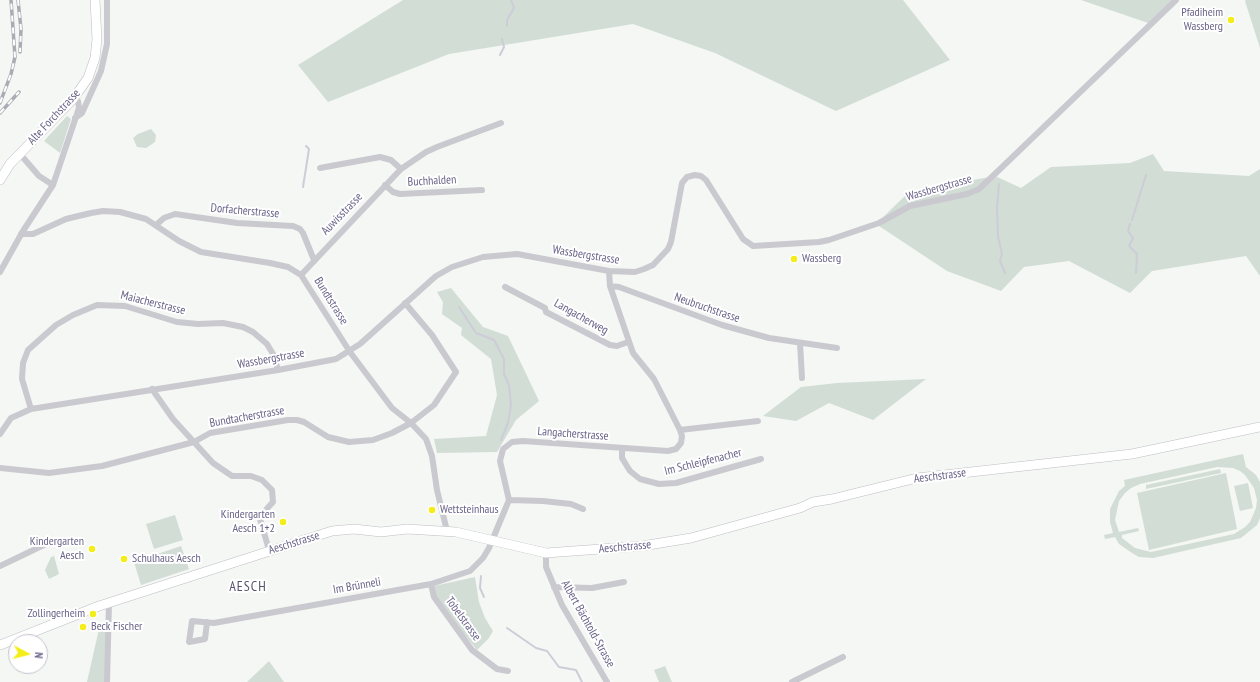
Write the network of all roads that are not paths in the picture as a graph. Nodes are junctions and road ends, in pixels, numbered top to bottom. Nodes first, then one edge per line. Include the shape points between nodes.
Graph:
1 (95, 0) edge
2 (107, 0) edge
3 (1176, 0) edge
4 (73, 99) junction
5 (75, 118) junction
6 (501, 123) dead end
7 (20, 154) junction
8 (320, 168) dead end
9 (401, 169) junction
10 (0, 180) edge
11 (53, 185) junction
12 (385, 185) junction
13 (482, 190) dead end
14 (156, 225) junction
15 (21, 234) junction
16 (314, 260) junction
17 (609, 271) junction
18 (0, 272) edge
19 (301, 275) junction
20 (610, 286) junction
21 (505, 287) dead end
22 (405, 303) junction
23 (628, 342) junction
24 (800, 343) junction
25 (837, 348) dead end
26 (350, 352) junction
27 (278, 370) junction
28 (802, 378) dead end
29 (152, 389) junction
30 (31, 409) junction
31 (758, 422) dead end
32 (412, 423) junction
33 (1260, 427) edge
34 (680, 430) junction
35 (0, 434) edge
36 (194, 442) junction
37 (622, 448) junction
38 (761, 459) dead end
39 (0, 468) edge
40 (509, 500) junction
41 (582, 508) dead end
42 (447, 531) junction
43 (492, 540) junction
44 (48, 543) dead end
45 (269, 550) junction
46 (546, 553) junction
47 (0, 566) edge
48 (624, 582) dead end
49 (431, 584) junction
50 (554, 587) junction
51 (109, 603) junction
52 (207, 622) dead end
53 (0, 645) edge
54 (843, 657) dead end
55 (508, 671) dead end
56 (107, 682) edge
57 (608, 682) edge
58 (792, 682) edge

1 - 4 main road, Alte Forchstrasse via 95,58 88,78
2 - 5 street via 107,44 101,71 82,113
3 - 17 street, Wassbergstrasse via 979,189 910,206 879,223 829,240 753,246 743,239 706,180 695,175 687,177 682,183 671,242 661,258 653,265 635,272
4 - 5 street via 79,104
4 - 7 main road, Alte Forchstrasse
5 - 11 street
6 - 9 street, Auwisstrasse via 426,152
7 - 10 main road, Alte Forchstrasse
7 - 11 street via 39,176
8 - 9 street via 380,157 392,160
9 - 12 street, Auwisstrasse
11 - 15 street
12 - 13 street, Buchhalden via 400,194
12 - 16 street, Auwisstrasse
14 - 15 street, Bundtstrasse via 146,219 120,212 103,211 79,216 33,234
14 - 16 street, Dorfacherstrasse via 164,218 175,214 237,223 293,226 300,228
14 - 19 street, Bundtstrasse via 201,252 288,267
15 - 18 street
16 - 19 street, Auwisstrasse
17 - 20 street
17 - 22 street, Wassbergstrasse via 516,254 483,257 452,267 436,276
19 - 26 street, Bundtstrasse
20 - 23 street
20 - 24 street, Neubruchstrasse via 619,286 722,325 769,338
21 - 23 street, Langacherweg via 545,308 546,312 610,345 617,346
22 - 26 street, Wassbergstrasse
22 - 32 street, Bundtacherstrasse via 432,335 456,372 434,405
23 - 34 street via 633,353 654,379
24 - 25 street, Neubruchstrasse
24 - 28 street
26 - 27 street, Wassbergstrasse via 336,359
26 - 32 street, Bundtstrasse via 392,408
27 - 29 street, Wassbergstrasse
27 - 30 street, Maiacherstrasse via 267,344 243,327 224,323 177,322 125,306 97,305 56,325 28,350 23,363 22,379
29 - 30 street, Wassbergstrasse
29 - 36 street via 161,404
30 - 35 street, Wassbergstrasse via 11,418
31 - 34 street
32 - 36 street, Bundtacherstrasse via 392,433 362,442 344,442 328,437 297,420 210,433
32 - 42 street, Bundtstrasse via 426,439 432,456
33 - 46 main road, Aeschstrasse via 1132,454 917,478 813,502 800,508 691,538 657,544
34 - 37 street, Langacherstrasse via 681,443 676,449
36 - 39 street, Bundtacherstrasse via 102,466 72,471 38,472
36 - 45 street via 213,463 232,476 251,476 262,480 272,490 273,502 260,519
37 - 38 street, Im Schleipfenacher via 622,458 630,471 640,479 659,484 676,483
37 - 40 street, Langacherstrasse via 512,442 503,449 500,461
40 - 41 street via 571,504
40 - 43 street
42 - 43 main road, Aeschstrasse
42 - 45 main road, Aeschstrasse via 332,530
43 - 46 main road, Aeschstrasse
43 - 49 street, Im Brünneli via 483,558 470,571
44 - 47 street
45 - 51 main road, Aeschstrasse
46 - 50 street, Albert Bächtold-Strasse via 546,568
48 - 50 street via 592,588
49 - 52 street, Im Brünneli via 226,621
49 - 55 street, Tobelstrasse via 434,597 472,650 497,669
50 - 57 street, Albert Bächtold-Strasse
51 - 53 main road, Aeschstrasse
51 - 56 street
54 - 58 street

